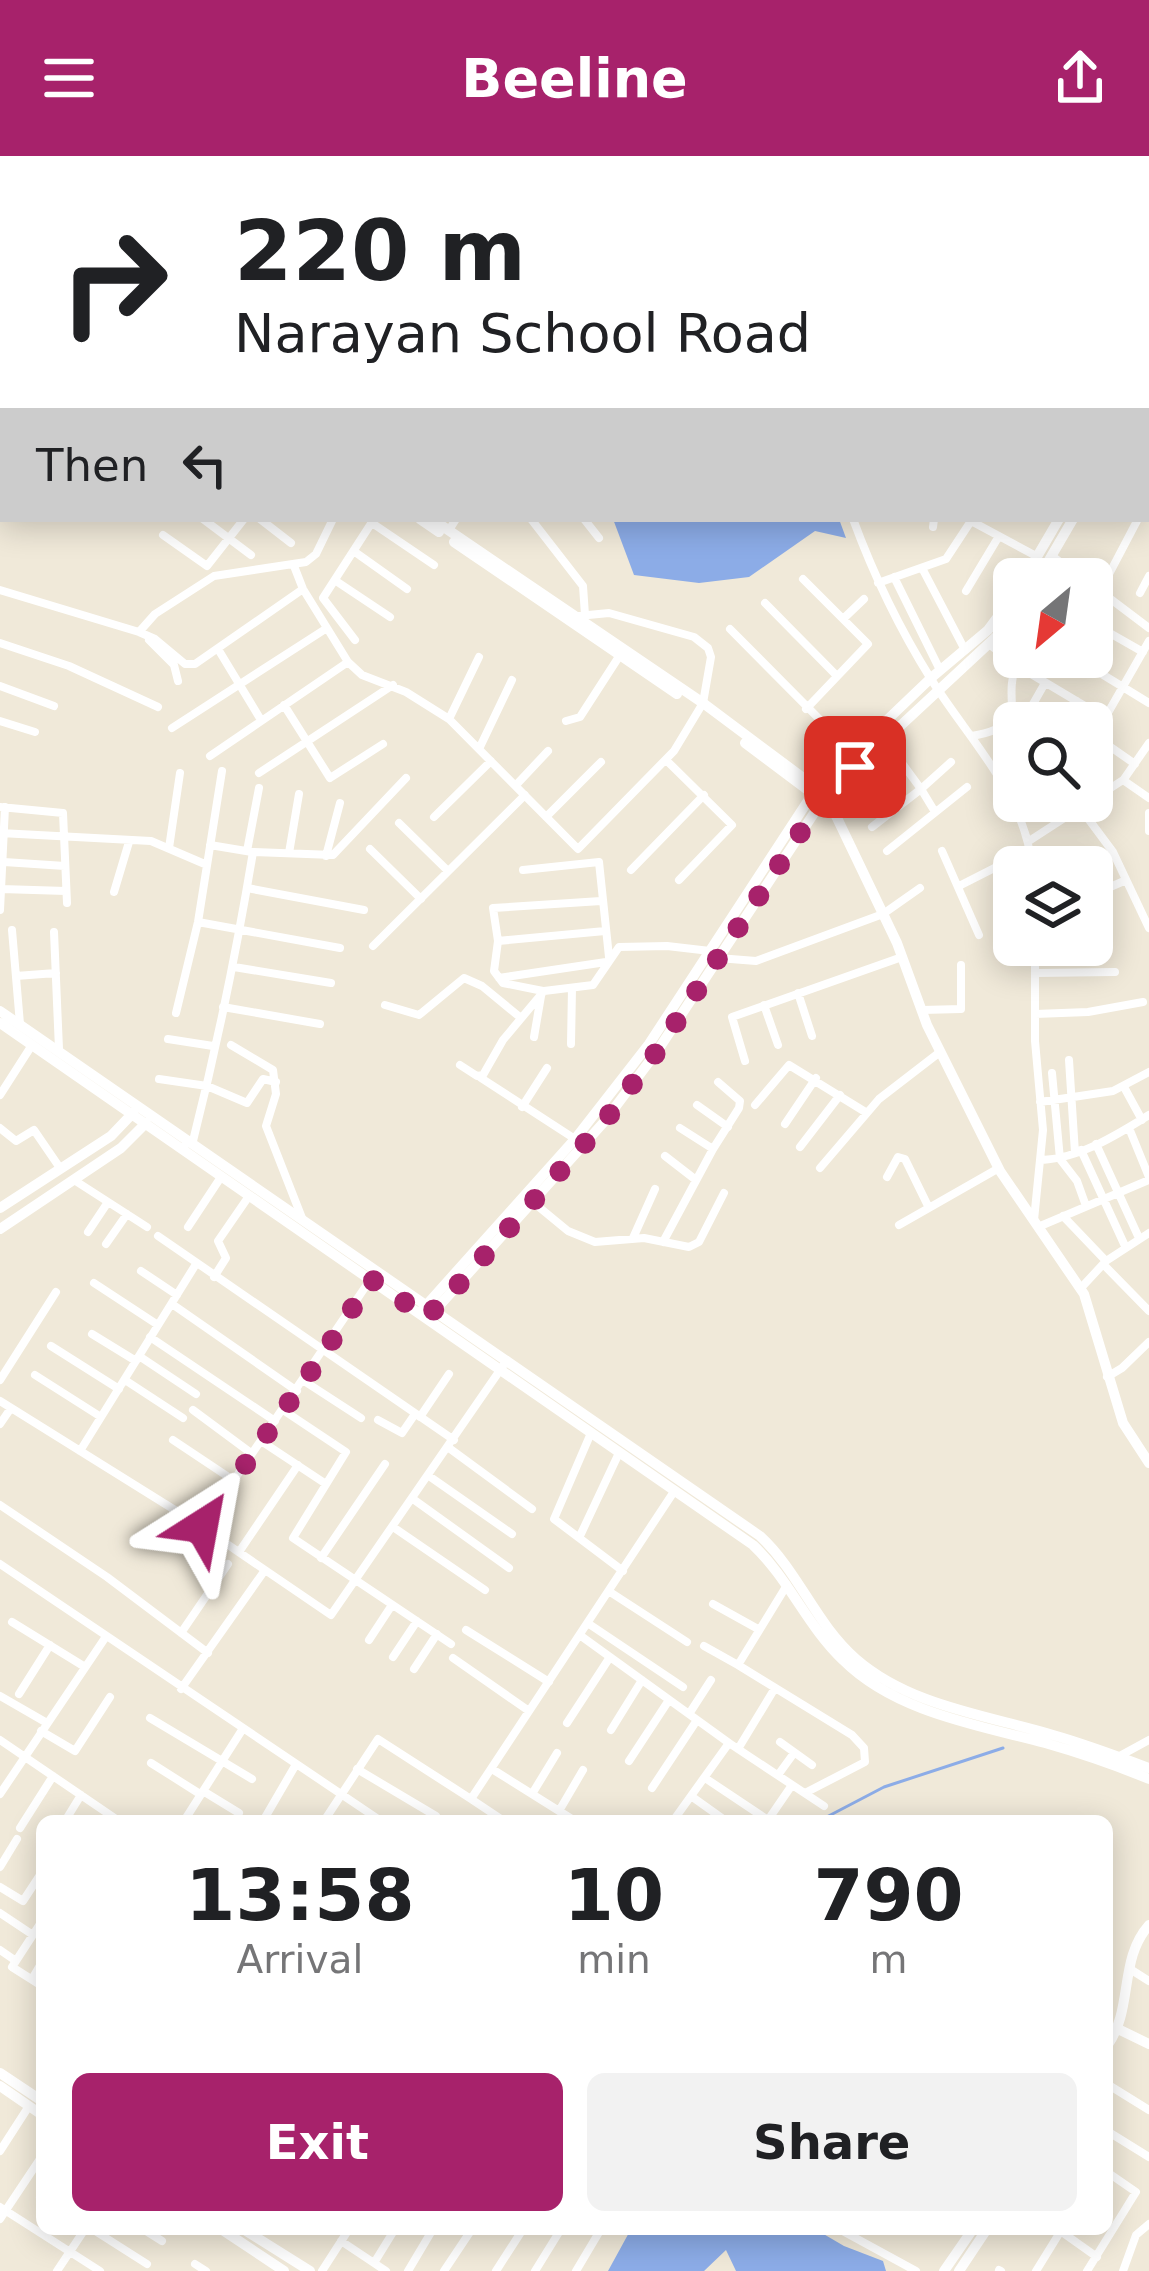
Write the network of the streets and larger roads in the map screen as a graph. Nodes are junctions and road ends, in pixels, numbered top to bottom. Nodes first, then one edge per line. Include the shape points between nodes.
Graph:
1 (207, 522) edge
2 (242, 522) edge
3 (264, 522) edge
4 (332, 522) edge
5 (372, 522) edge
6 (374, 522) edge
7 (425, 522) edge
8 (533, 522) edge
9 (586, 522) edge
10 (855, 522) edge
11 (960, 522) edge
12 (970, 522) edge
13 (972, 522) edge
14 (1057, 522) edge
15 (1071, 522) edge
16 (1142, 522) edge
17 (453, 525) edge
18 (967, 528) junction
19 (163, 535) dead end
20 (998, 536) junction
21 (229, 538) junction
22 (599, 538) dead end
23 (291, 543) dead end
24 (355, 552) junction
25 (251, 555) dead end
26 (1052, 556) joint
27 (1038, 557) joint
28 (1055, 558) edge
29 (434, 565) dead end
30 (294, 566) junction
31 (922, 568) junction
32 (1113, 568) edge
33 (1149, 576) edge
34 (803, 578) dead end
35 (894, 578) junction
36 (336, 581) junction
37 (878, 583) junction
38 (303, 589) junction
39 (407, 589) dead end
40 (0, 590) edge
41 (966, 591) dead end
42 (1140, 593) dead end
43 (864, 599) dead end
44 (1113, 601) edge
45 (765, 603) dead end
46 (581, 616) junction
47 (390, 617) dead end
48 (844, 619) junction
49 (993, 625) edge
50 (327, 628) junction
51 (1149, 628) edge
52 (730, 629) dead end
53 (139, 632) junction
54 (1113, 635) edge
55 (355, 640) dead end
56 (993, 641) edge
57 (1149, 641) edge
58 (0, 644) edge
59 (989, 644) junction
60 (993, 647) edge
61 (218, 649) junction
62 (965, 650) junction
63 (622, 652) junction
64 (1143, 652) junction
65 (479, 657) dead end
66 (348, 662) junction
67 (837, 676) junction
68 (1011, 678) edge
69 (1038, 678) edge
70 (1113, 678) edge
71 (936, 679) junction
72 (512, 680) dead end
73 (178, 681) dead end
74 (1045, 682) junction
75 (240, 684) junction
76 (1124, 684) junction
77 (393, 685) junction
78 (0, 686) edge
79 (1077, 701) edge
80 (1034, 702) edge
81 (1149, 703) edge
82 (1113, 704) edge
83 (284, 705) junction
84 (54, 706) dead end
85 (701, 706) junction
86 (158, 707) dead end
87 (806, 709) junction
88 (449, 719) junction
89 (261, 720) junction
90 (0, 721) edge
91 (566, 721) dead end
92 (172, 728) dead end
93 (35, 732) dead end
94 (971, 736) junction
95 (884, 739) junction
96 (307, 742) junction
97 (383, 744) dead end
98 (1149, 744) edge
99 (479, 749) junction
100 (1113, 749) edge
101 (548, 751) dead end
102 (851, 752) junction
103 (210, 756) dead end
104 (491, 760) junction
105 (666, 760) junction
106 (602, 762) dead end
107 (952, 762) dead end
108 (1135, 764) junction
109 (993, 766) edge
110 (222, 771) dead end
111 (259, 772) dead end
112 (180, 773) dead end
113 (406, 778) dead end
114 (1124, 780) junction
115 (517, 784) junction
116 (967, 787) dead end
117 (1113, 787) edge
118 (259, 788) dead end
119 (921, 788) junction
120 (299, 794) dead end
121 (819, 794) junction
122 (525, 795) junction
123 (704, 795) junction
124 (1149, 798) edge
125 (340, 803) dead end
126 (2, 807) edge
127 (935, 812) junction
128 (1149, 813) edge
129 (434, 817) dead end
130 (547, 817) junction
131 (1024, 822) edge
132 (1063, 822) edge
133 (1091, 822) edge
134 (399, 823) dead end
135 (872, 827) dead end
136 (1149, 831) edge
137 (2, 834) edge
138 (64, 837) junction
139 (129, 842) junction
140 (210, 845) junction
141 (1029, 846) joint
142 (169, 848) junction
143 (370, 849) dead end
144 (887, 851) dead end
145 (942, 851) dead end
146 (250, 852) junction
147 (289, 853) junction
148 (326, 856) junction
149 (4, 862) junction
150 (207, 865) junction
151 (65, 866) junction
152 (993, 867) edge
153 (523, 870) dead end
154 (631, 870) dead end
155 (448, 871) junction
156 (679, 880) dead end
157 (1124, 881) junction
158 (959, 886) junction
159 (1113, 886) edge
160 (247, 887) junction
161 (920, 888) dead end
162 (2, 889) edge
163 (66, 891) junction
164 (114, 892) dead end
165 (421, 899) junction
166 (601, 901) junction
167 (67, 903) dead end
168 (0, 910) edge
169 (364, 910) dead end
170 (883, 914) junction
171 (198, 922) junction
172 (240, 928) junction
173 (1149, 928) edge
174 (12, 930) dead end
175 (605, 931) junction
176 (54, 932) dead end
177 (980, 935) dead end
178 (498, 940) junction
179 (373, 946) dead end
180 (340, 947) dead end
181 (714, 954) junction
182 (902, 957) junction
183 (608, 960) junction
184 (961, 965) dead end
185 (1035, 966) edge
186 (233, 967) junction
187 (1114, 972) dead end
188 (56, 974) junction
189 (1035, 974) junction
190 (16, 976) junction
191 (500, 978) junction
192 (331, 983) dead end
193 (572, 988) junction
194 (543, 993) junction
195 (798, 993) junction
196 (1143, 1002) dead end
197 (385, 1005) dead end
198 (764, 1005) junction
199 (223, 1007) junction
200 (0, 1010) edge
201 (921, 1010) junction
202 (176, 1013) dead end
203 (1035, 1014) junction
204 (520, 1018) junction
205 (0, 1023) edge
206 (20, 1024) junction
207 (320, 1024) dead end
208 (812, 1036) dead end
209 (534, 1037) dead end
210 (168, 1039) dead end
211 (571, 1044) dead end
212 (32, 1045) junction
213 (231, 1045) dead end
214 (778, 1045) dead end
215 (213, 1046) junction
216 (59, 1049) junction
217 (940, 1052) junction
218 (1069, 1060) dead end
219 (746, 1061) dead end
220 (460, 1065) dead end
221 (547, 1068) dead end
222 (1149, 1072) edge
223 (1052, 1073) dead end
224 (480, 1078) junction
225 (816, 1078) junction
226 (159, 1079) dead end
227 (276, 1082) junction
228 (718, 1082) dead end
229 (207, 1087) junction
230 (1124, 1088) junction
231 (2, 1089) edge
232 (840, 1095) junction
233 (1071, 1097) junction
234 (1053, 1100) junction
235 (1040, 1102) junction
236 (697, 1105) dead end
237 (755, 1105) dead end
238 (522, 1107) junction
239 (135, 1110) junction
240 (866, 1113) junction
241 (1145, 1118) edge
242 (148, 1120) junction
243 (785, 1124) dead end
244 (728, 1127) junction
245 (0, 1128) edge
246 (1129, 1128) junction
247 (680, 1129) dead end
248 (575, 1139) junction
249 (193, 1141) junction
250 (1096, 1144) junction
251 (180, 1148) junction
252 (800, 1148) dead end
253 (712, 1149) junction
254 (1078, 1152) junction
255 (665, 1156) dead end
256 (1060, 1159) junction
257 (1042, 1160) junction
258 (820, 1168) dead end
259 (999, 1168) junction
260 (60, 1169) junction
261 (221, 1177) junction
262 (887, 1177) dead end
263 (1149, 1178) edge
264 (74, 1180) junction
265 (696, 1180) junction
266 (655, 1189) dead end
267 (724, 1192) dead end
268 (1120, 1192) junction
269 (249, 1196) junction
270 (1104, 1199) junction
271 (108, 1202) junction
272 (534, 1203) junction
273 (1086, 1206) junction
274 (0, 1208) edge
275 (929, 1208) junction
276 (127, 1214) junction
277 (1063, 1216) junction
278 (303, 1220) junction
279 (898, 1225) dead end
280 (1035, 1225) junction
281 (147, 1227) dead end
282 (188, 1227) dead end
283 (0, 1229) edge
284 (88, 1232) dead end
285 (1149, 1233) edge
286 (158, 1236) dead end
287 (633, 1238) junction
288 (1139, 1238) junction
289 (663, 1242) junction
290 (106, 1244) dead end
291 (1125, 1246) junction
292 (1105, 1262) junction
293 (196, 1264) junction
294 (141, 1271) dead end
295 (214, 1277) junction
296 (371, 1279) junction
297 (94, 1283) dead end
298 (1080, 1289) junction
299 (56, 1292) dead end
300 (175, 1299) junction
301 (427, 1311) junction
302 (1149, 1311) edge
303 (158, 1325) junction
304 (92, 1334) dead end
305 (150, 1337) junction
306 (1149, 1342) edge
307 (51, 1346) dead end
308 (324, 1353) junction
309 (138, 1359) junction
310 (504, 1365) junction
311 (449, 1374) dead end
312 (35, 1375) dead end
313 (1106, 1377) junction
314 (0, 1380) edge
315 (304, 1381) junction
316 (122, 1384) junction
317 (297, 1391) junction
318 (196, 1394) dead end
319 (0, 1401) edge
320 (10, 1408) junction
321 (283, 1410) junction
322 (193, 1411) dead end
323 (418, 1415) junction
324 (101, 1417) junction
325 (184, 1418) dead end
326 (361, 1418) dead end
327 (378, 1420) dead end
328 (275, 1421) junction
329 (0, 1424) edge
330 (592, 1431) junction
331 (173, 1440) dead end
332 (262, 1441) junction
333 (451, 1444) junction
334 (620, 1450) junction
335 (80, 1451) junction
336 (251, 1453) junction
337 (1149, 1463) edge
338 (385, 1464) dead end
339 (298, 1465) junction
340 (429, 1476) junction
341 (233, 1480) junction
342 (326, 1484) junction
343 (678, 1485) junction
344 (413, 1499) junction
345 (0, 1505) edge
346 (532, 1509) dead end
347 (202, 1526) junction
348 (394, 1527) junction
349 (512, 1534) dead end
350 (579, 1538) junction
351 (239, 1552) junction
352 (322, 1558) junction
353 (776, 1558) junction
354 (0, 1564) edge
355 (228, 1564) dead end
356 (508, 1568) dead end
357 (265, 1570) junction
358 (623, 1571) junction
359 (355, 1581) junction
360 (788, 1585) junction
361 (485, 1590) dead end
362 (610, 1592) junction
363 (713, 1604) dead end
364 (392, 1605) junction
365 (417, 1621) junction
366 (12, 1622) dead end
367 (589, 1624) junction
368 (758, 1629) junction
369 (466, 1630) dead end
370 (182, 1633) junction
371 (436, 1634) junction
372 (581, 1636) junction
373 (105, 1637) junction
374 (369, 1640) dead end
375 (687, 1642) dead end
376 (451, 1644) dead end
377 (50, 1645) junction
378 (704, 1646) dead end
379 (208, 1653) junction
380 (393, 1657) dead end
381 (610, 1657) junction
382 (453, 1658) dead end
383 (738, 1665) junction
384 (85, 1667) junction
385 (414, 1669) dead end
386 (711, 1679) dead end
387 (642, 1680) junction
388 (549, 1682) junction
389 (683, 1687) dead end
390 (775, 1688) junction
391 (181, 1689) junction
392 (19, 1694) dead end
393 (0, 1696) edge
394 (110, 1697) dead end
395 (669, 1700) junction
396 (529, 1711) junction
397 (693, 1717) junction
398 (150, 1718) dead end
399 (567, 1723) dead end
400 (44, 1727) junction
401 (242, 1730) junction
402 (611, 1730) dead end
403 (0, 1740) edge
404 (1149, 1740) edge
405 (725, 1741) junction
406 (780, 1742) dead end
407 (738, 1749) junction
408 (794, 1753) junction
409 (556, 1754) dead end
410 (25, 1757) junction
411 (1115, 1760) junction
412 (222, 1761) junction
413 (629, 1761) dead end
414 (151, 1762) dead end
415 (812, 1765) dead end
416 (296, 1766) junction
417 (1149, 1768) edge
418 (357, 1769) junction
419 (492, 1769) junction
420 (583, 1770) dead end
421 (778, 1775) junction
422 (53, 1776) junction
423 (705, 1778) junction
424 (252, 1779) dead end
425 (1149, 1779) edge
426 (792, 1785) junction
427 (652, 1788) dead end
428 (1, 1790) edge
429 (202, 1793) junction
430 (805, 1793) junction
431 (532, 1794) junction
432 (81, 1795) junction
433 (340, 1796) junction
434 (691, 1796) junction
435 (471, 1799) junction
436 (824, 1806) dead end
437 (559, 1811) junction
438 (239, 1813) dead end
439 (69, 1815) edge
440 (107, 1815) edge
441 (188, 1815) edge
442 (267, 1815) edge
443 (328, 1815) edge
444 (371, 1815) edge
445 (434, 1815) edge
446 (494, 1815) edge
447 (565, 1815) edge
448 (678, 1815) edge
449 (718, 1815) edge
450 (760, 1815) edge
451 (771, 1815) edge
452 (20, 1828) dead end
453 (17, 1839) dead end
454 (0, 1867) edge
455 (36, 1881) edge
456 (0, 1887) edge
457 (0, 1913) edge
458 (36, 1930) edge
459 (1146, 1933) edge
460 (33, 1935) junction
461 (0, 1950) edge
462 (16, 1961) junction
463 (1128, 1969) junction
464 (36, 1972) edge
465 (32, 1979) junction
466 (1149, 1981) edge
467 (36, 1982) edge
468 (1118, 2029) junction
469 (1113, 2037) edge
470 (1149, 2044) edge
471 (0, 2073) edge
472 (0, 2086) edge
473 (1113, 2088) edge
474 (36, 2097) edge
475 (28, 2106) junction
476 (1149, 2110) edge
477 (36, 2111) edge
478 (1113, 2135) edge
479 (1, 2145) edge
480 (1149, 2157) edge
481 (36, 2164) edge
482 (1113, 2176) edge
483 (1136, 2192) junction
484 (1149, 2202) edge
485 (2, 2212) edge
486 (1113, 2220) edge
487 (1117, 2222) junction
488 (1149, 2224) edge
489 (1113, 2229) edge
490 (36, 2232) edge
491 (40, 2235) edge
492 (84, 2235) edge
493 (99, 2235) edge
494 (151, 2235) edge
495 (233, 2235) edge
496 (251, 2235) edge
497 (345, 2235) edge
498 (391, 2235) edge
499 (430, 2235) edge
500 (468, 2235) edge
501 (519, 2235) edge
502 (557, 2235) edge
503 (598, 2235) edge
504 (850, 2235) edge
505 (969, 2235) edge
506 (983, 2235) edge
507 (1057, 2235) edge
508 (1067, 2235) edge
509 (1110, 2235) edge
510 (341, 2241) junction
511 (162, 2242) dead end
512 (70, 2253) junction
513 (1097, 2257) junction
514 (374, 2263) junction
515 (147, 2264) dead end
516 (195, 2264) dead end
517 (300, 2270) edge
518 (57, 2271) edge
519 (100, 2271) edge
520 (206, 2271) edge
521 (322, 2271) edge
522 (386, 2271) edge
523 (408, 2271) edge
524 (444, 2271) edge
525 (496, 2271) edge
526 (535, 2271) edge
527 (577, 2271) edge
528 (916, 2271) edge
529 (944, 2271) edge
530 (959, 2271) edge
531 (1036, 2271) edge
532 (1087, 2271) edge
533 (1123, 2271) edge

1 - 21 street
2 - 21 street
3 - 23 street
4 - 30 street via 316,554
5 - 24 street
6 - 29 street
7 - 63 street
8 - 46 street via 583,586
9 - 22 street
10 - 37 street
11 - 18 street
12 - 18 street
13 - 20 street
14 - 27 street
15 - 26 street
16 - 32 street
17 - 46 street
18 - 31 street via 946,559
19 - 21 street via 207,566
20 - 27 street
20 - 41 street
21 - 25 street
24 - 36 street
24 - 39 street
26 - 28 street
30 - 38 street
30 - 53 street via 214,576
31 - 35 street
31 - 62 street
33 - 42 street
34 - 48 street
35 - 37 street
35 - 71 street
36 - 47 street
36 - 55 street via 322,598
37 - 71 street
38 - 50 street
38 - 61 street
40 - 53 street
43 - 48 street
44 - 51 street
45 - 67 street
46 - 63 street
46 - 85 street via 609,613 701,641 710,658
48 - 67 street via 868,644
49 - 62 street
50 - 66 street
50 - 75 street
52 - 87 street
53 - 61 street via 185,664
53 - 73 street via 170,658
54 - 64 street
56 - 59 street
57 - 64 street
58 - 86 street
59 - 60 street
59 - 71 street
61 - 75 street
62 - 71 street
63 - 85 street
63 - 91 street via 580,717
64 - 76 street
65 - 88 street
66 - 77 street
66 - 83 street
67 - 87 street
68 - 94 street via 1010,721
69 - 74 street
70 - 76 street
71 - 94 street
71 - 95 street
71 - 102 street
72 - 99 street
74 - 79 street
74 - 80 street
75 - 89 street
75 - 92 street
76 - 81 street
76 - 82 street
77 - 88 street
77 - 96 street
78 - 84 street
83 - 89 street
83 - 96 street
85 - 105 street
85 - 121 street
87 - 102 street
88 - 99 street
89 - 103 street
90 - 93 street
94 - 109 street
95 - 119 street
95 - 121 street
96 - 97 street via 330,778
96 - 111 street
98 - 108 street
99 - 104 street
100 - 108 street
101 - 115 street
102 - 121 street
104 - 115 street
104 - 129 street
105 - 123 street
105 - 130 street via 578,849
106 - 130 street
107 - 119 street
108 - 114 street
110 - 140 street
112 - 142 street
113 - 148 street
114 - 117 street
114 - 124 street
115 - 122 street
116 - 127 street
118 - 146 street
119 - 127 street
119 - 135 street
120 - 147 street
121 - 170 street
121 - 181 street
122 - 130 street
122 - 155 street
123 - 154 street
123 - 156 street via 732,825
125 - 148 street
126 - 137 street
126 - 138 street via 63,813
127 - 144 street
128 - 136 street
131 - 141 street
132 - 141 street
133 - 157 street
134 - 155 street
137 - 138 street
137 - 149 street
138 - 139 street
138 - 151 street
139 - 142 street
139 - 164 street
140 - 146 street
140 - 150 street
142 - 150 street
143 - 165 street
145 - 158 street
146 - 147 street
146 - 160 street
147 - 148 street
149 - 151 street
149 - 162 street
150 - 171 street
151 - 163 street
152 - 158 street
153 - 166 street via 599,862
155 - 165 street
157 - 159 street
157 - 173 street
158 - 177 street
160 - 169 street
160 - 172 street
161 - 170 street
162 - 163 street
162 - 168 street
163 - 167 street
165 - 179 street
166 - 175 street
166 - 178 street via 493,908
170 - 181 street via 756,961
170 - 182 street
171 - 172 street
171 - 202 street
172 - 180 street
172 - 186 street
174 - 190 street
175 - 178 street
175 - 183 street
176 - 188 street
178 - 191 street
181 - 183 street via 627,945
181 - 248 street
181 - 272 street via 604,1122
182 - 195 street
182 - 201 street
183 - 191 street
183 - 193 street via 599,981
184 - 201 street via 961,1009
185 - 189 street
186 - 192 street
186 - 199 street
187 - 189 street
188 - 190 street
188 - 216 street
189 - 203 street
190 - 206 street
191 - 194 street
193 - 194 street
193 - 211 street
194 - 204 street
194 - 209 street
195 - 198 street
195 - 208 street
196 - 203 street
197 - 204 street via 419,1015 464,979
198 - 214 street
198 - 219 street via 732,1017
199 - 207 street
199 - 215 street
200 - 206 street
201 - 217 street
203 - 235 street
204 - 224 street
205 - 212 street
206 - 216 street
210 - 215 street
212 - 231 street
212 - 239 street
213 - 227 street via 269,1064
215 - 229 street
216 - 239 street
217 - 240 street
217 - 259 street
218 - 233 street
220 - 224 street
221 - 238 street
222 - 230 street
223 - 234 street
224 - 238 street
225 - 232 street
225 - 237 street via 787,1066
225 - 243 street
226 - 229 street
227 - 229 street via 263,1079 248,1103
227 - 278 street via 266,1126
228 - 244 street via 740,1101
229 - 249 street
230 - 233 street
230 - 241 street
232 - 240 street
232 - 252 street
233 - 234 street
233 - 254 street
234 - 235 street
234 - 256 street
235 - 257 street
236 - 244 street
238 - 248 street
239 - 242 street
239 - 260 street
240 - 258 street
241 - 246 street
242 - 249 street
242 - 251 street
242 - 264 street
244 - 253 street
245 - 260 street via 16,1141 34,1130
246 - 250 street
246 - 263 street
247 - 253 street
248 - 301 street
249 - 251 street
249 - 278 street
250 - 254 street
250 - 268 street
251 - 261 street
253 - 265 street
254 - 256 street
254 - 270 street
255 - 265 street
256 - 257 street
256 - 273 street
257 - 280 street
259 - 275 street
259 - 280 street
260 - 274 street
261 - 269 street
261 - 282 street
262 - 275 street via 898,1157 905,1159
263 - 268 street
264 - 271 street
264 - 283 street
265 - 289 street
266 - 287 street
267 - 289 street via 695,1246
268 - 270 street
268 - 288 street
269 - 295 street via 218,1241 226,1258
269 - 296 street
270 - 273 street
270 - 291 street
271 - 276 street
271 - 284 street
272 - 287 street via 582,1238
272 - 301 street
273 - 277 street
275 - 279 street
276 - 281 street
276 - 290 street
277 - 280 street
277 - 292 street
278 - 301 street
280 - 298 street
285 - 288 street
286 - 293 street
287 - 289 street
288 - 291 street
291 - 292 street
292 - 298 street
292 - 302 street
293 - 295 street
293 - 300 street
294 - 300 street
295 - 308 street
296 - 301 street
296 - 308 street
297 - 303 street
298 - 313 street
299 - 314 street
300 - 303 street
300 - 317 street
301 - 310 street
303 - 305 street
304 - 309 street
305 - 309 street
305 - 328 street
306 - 313 street
307 - 316 street
308 - 315 street
308 - 323 street
309 - 316 street
309 - 318 street
310 - 330 street
310 - 333 street
310 - 343 street
311 - 323 street
312 - 324 street
313 - 337 street
315 - 317 street
315 - 326 street
316 - 324 street
316 - 325 street
317 - 321 street
319 - 320 street
320 - 329 street
320 - 335 street
321 - 328 street
321 - 342 street via 346,1452
322 - 336 street
323 - 327 street via 402,1433
323 - 333 street
324 - 335 street
328 - 332 street
330 - 334 street
330 - 350 street via 554,1516
331 - 341 street
332 - 336 street
332 - 339 street
333 - 340 street
333 - 346 street
334 - 343 street
334 - 350 street
335 - 347 street
336 - 341 street
338 - 352 street
339 - 342 street
339 - 351 street
340 - 344 street
340 - 349 street
341 - 347 street
342 - 352 street via 293,1538
343 - 353 street
343 - 358 street
344 - 348 street
344 - 356 street
345 - 370 street
347 - 351 street
348 - 359 street
348 - 361 street
350 - 358 street
351 - 357 street
352 - 359 street
353 - 360 street
353 - 411 street via 867,1668 935,1702
354 - 373 street
355 - 370 street
357 - 359 street via 331,1616
357 - 379 street
358 - 362 street
359 - 364 street
360 - 368 street
360 - 411 street via 824,1640 874,1683 957,1720
362 - 367 street
362 - 375 street
363 - 368 street
364 - 365 street
364 - 374 street
365 - 371 street
365 - 380 street
366 - 377 street
367 - 372 street
367 - 389 street
368 - 383 street
369 - 388 street
370 - 379 street
371 - 376 street
371 - 385 street
372 - 381 street
372 - 388 street
373 - 384 street
373 - 391 street
377 - 384 street
377 - 392 street
378 - 383 street
379 - 391 street
381 - 387 street
381 - 399 street
382 - 396 street
383 - 390 street
384 - 400 street
386 - 397 street
387 - 395 street
387 - 402 street
388 - 396 street
390 - 407 street
390 - 430 street via 864,1748 865,1762
391 - 401 street
393 - 400 street
394 - 400 street via 75,1751
395 - 397 street
395 - 413 street
396 - 419 street
397 - 405 street
397 - 427 street
398 - 412 street
400 - 410 street
401 - 412 street
401 - 416 street
403 - 410 street
404 - 411 street
405 - 407 street
405 - 423 street
406 - 408 street
407 - 421 street
408 - 415 street
408 - 421 street
409 - 431 street
410 - 422 street
410 - 428 street
411 - 417 street
411 - 425 street
412 - 424 street
412 - 429 street
414 - 429 street
416 - 433 street
416 - 442 street
418 - 433 street
418 - 435 street via 378,1739
418 - 445 street
419 - 431 street
419 - 435 street
420 - 437 street
421 - 426 street
422 - 432 street
422 - 452 street
423 - 434 street
423 - 450 street
426 - 430 street
426 - 451 street
429 - 438 street
429 - 441 street
430 - 436 street
431 - 437 street
432 - 439 street
432 - 440 street
433 - 443 street
433 - 444 street
434 - 448 street
434 - 449 street
435 - 446 street
437 - 447 street
453 - 454 street
455 - 456 street via 23,1901
457 - 460 street
458 - 460 street
459 - 463 street via 1133,1943
460 - 462 street
461 - 462 street
462 - 465 street via 12,1967
463 - 466 street
463 - 468 street
464 - 465 street
465 - 467 street
468 - 469 street
468 - 470 street
471 - 474 street
472 - 475 street
473 - 476 street
475 - 477 street
475 - 479 street
478 - 480 street
481 - 485 street
482 - 483 street
483 - 484 street
483 - 487 street
485 - 490 street
486 - 487 street
487 - 489 street
488 - 533 street via 1136,2235
491 - 512 street
492 - 512 street
493 - 515 street
494 - 511 street
495 - 517 street
496 - 517 street
497 - 510 street
498 - 514 street
499 - 523 street
500 - 524 street
501 - 525 street
502 - 526 street
503 - 527 street
504 - 528 street
505 - 529 street
506 - 530 street
507 - 531 street
508 - 513 street
509 - 513 street
510 - 514 street
510 - 521 street
512 - 518 street
512 - 519 street
513 - 532 street
514 - 522 street
516 - 520 street

